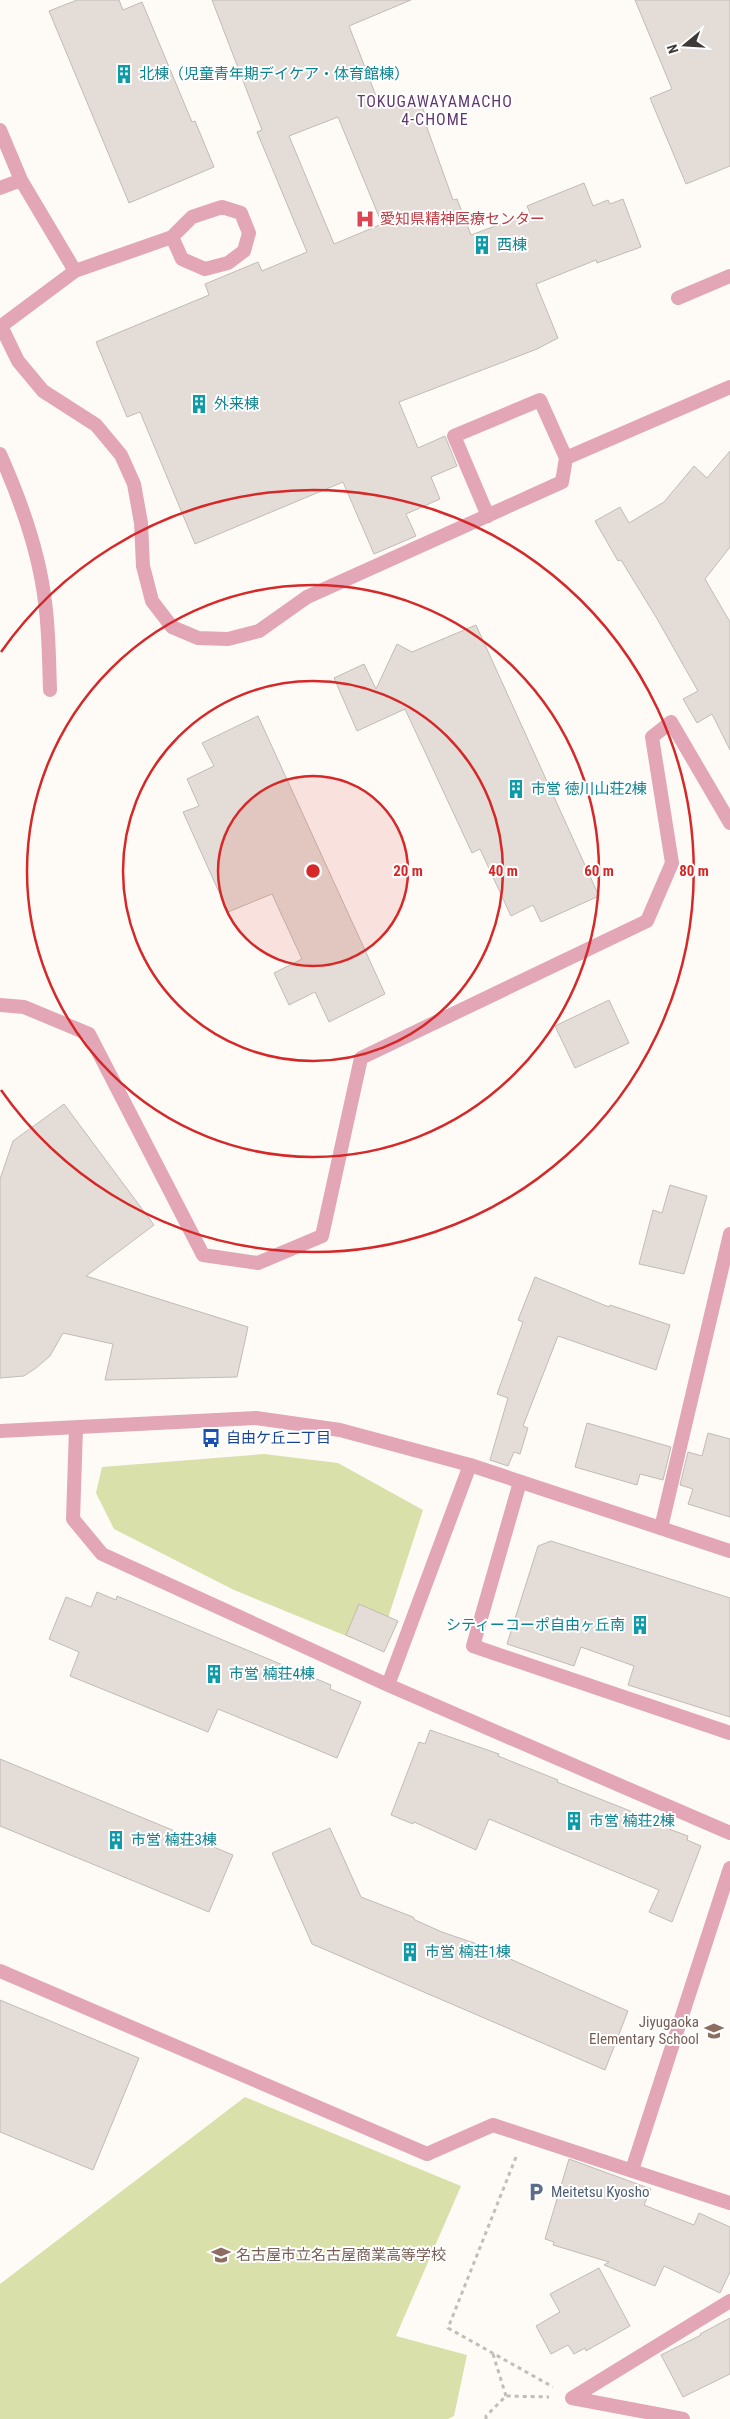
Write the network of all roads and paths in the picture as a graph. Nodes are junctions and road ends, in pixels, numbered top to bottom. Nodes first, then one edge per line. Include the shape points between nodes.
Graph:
1 (0, 130) edge
2 (21, 180) junction
3 (0, 188) edge
4 (172, 237) junction
5 (75, 271) junction
6 (730, 276) edge
7 (678, 298) dead end
8 (0, 326) edge
9 (730, 387) edge
10 (0, 454) edge
11 (566, 458) junction
12 (488, 516) junction
13 (50, 690) dead end
14 (730, 823) edge
15 (0, 1005) edge
16 (730, 1234) edge
17 (76, 1428) junction
18 (0, 1431) edge
19 (470, 1465) junction
20 (520, 1482) junction
21 (661, 1528) junction
22 (730, 1551) edge
23 (388, 1685) junction
24 (730, 1733) edge
25 (730, 1833) edge
26 (730, 1868) edge
27 (0, 1971) edge
28 (524, 2136) junction
29 (632, 2170) junction
30 (730, 2203) edge
31 (730, 2300) edge
32 (493, 2354) junction
33 (506, 2396) junction
34 (572, 2398) junction
35 (486, 2419) edge
36 (683, 2419) edge

1 - 2 street
2 - 3 street
2 - 5 street
4 - 4 street via 192,217 222,208 241,213 249,233 244,251 228,263 205,268 182,259
4 - 5 street
5 - 8 street
6 - 7 street
8 - 12 street via 18,361 43,391 96,425 121,455 134,484 141,523 143,566 152,600 172,627 198,638 228,639 259,631 307,597
9 - 11 street
10 - 13 street via 18,494 45,601
11 - 12 street via 562,482
11 - 12 street via 540,400 454,436
14 - 15 street via 671,722 652,737 672,863 647,921 361,1058 322,1236 258,1263 203,1255 89,1034 24,1007
16 - 21 street
17 - 18 street
17 - 19 street via 256,1418 340,1430
17 - 23 street via 73,1519 102,1554
19 - 20 street
19 - 23 street
20 - 21 street
20 - 24 street via 473,1646
21 - 22 street
23 - 25 street
26 - 29 street
27 - 28 street via 427,2154 493,2125
28 - 29 street
28 - 32 path via 448,2328
29 - 30 street
31 - 34 street
32 - 33 path
32 - 34 path
33 - 34 path
33 - 35 path
34 - 36 street

